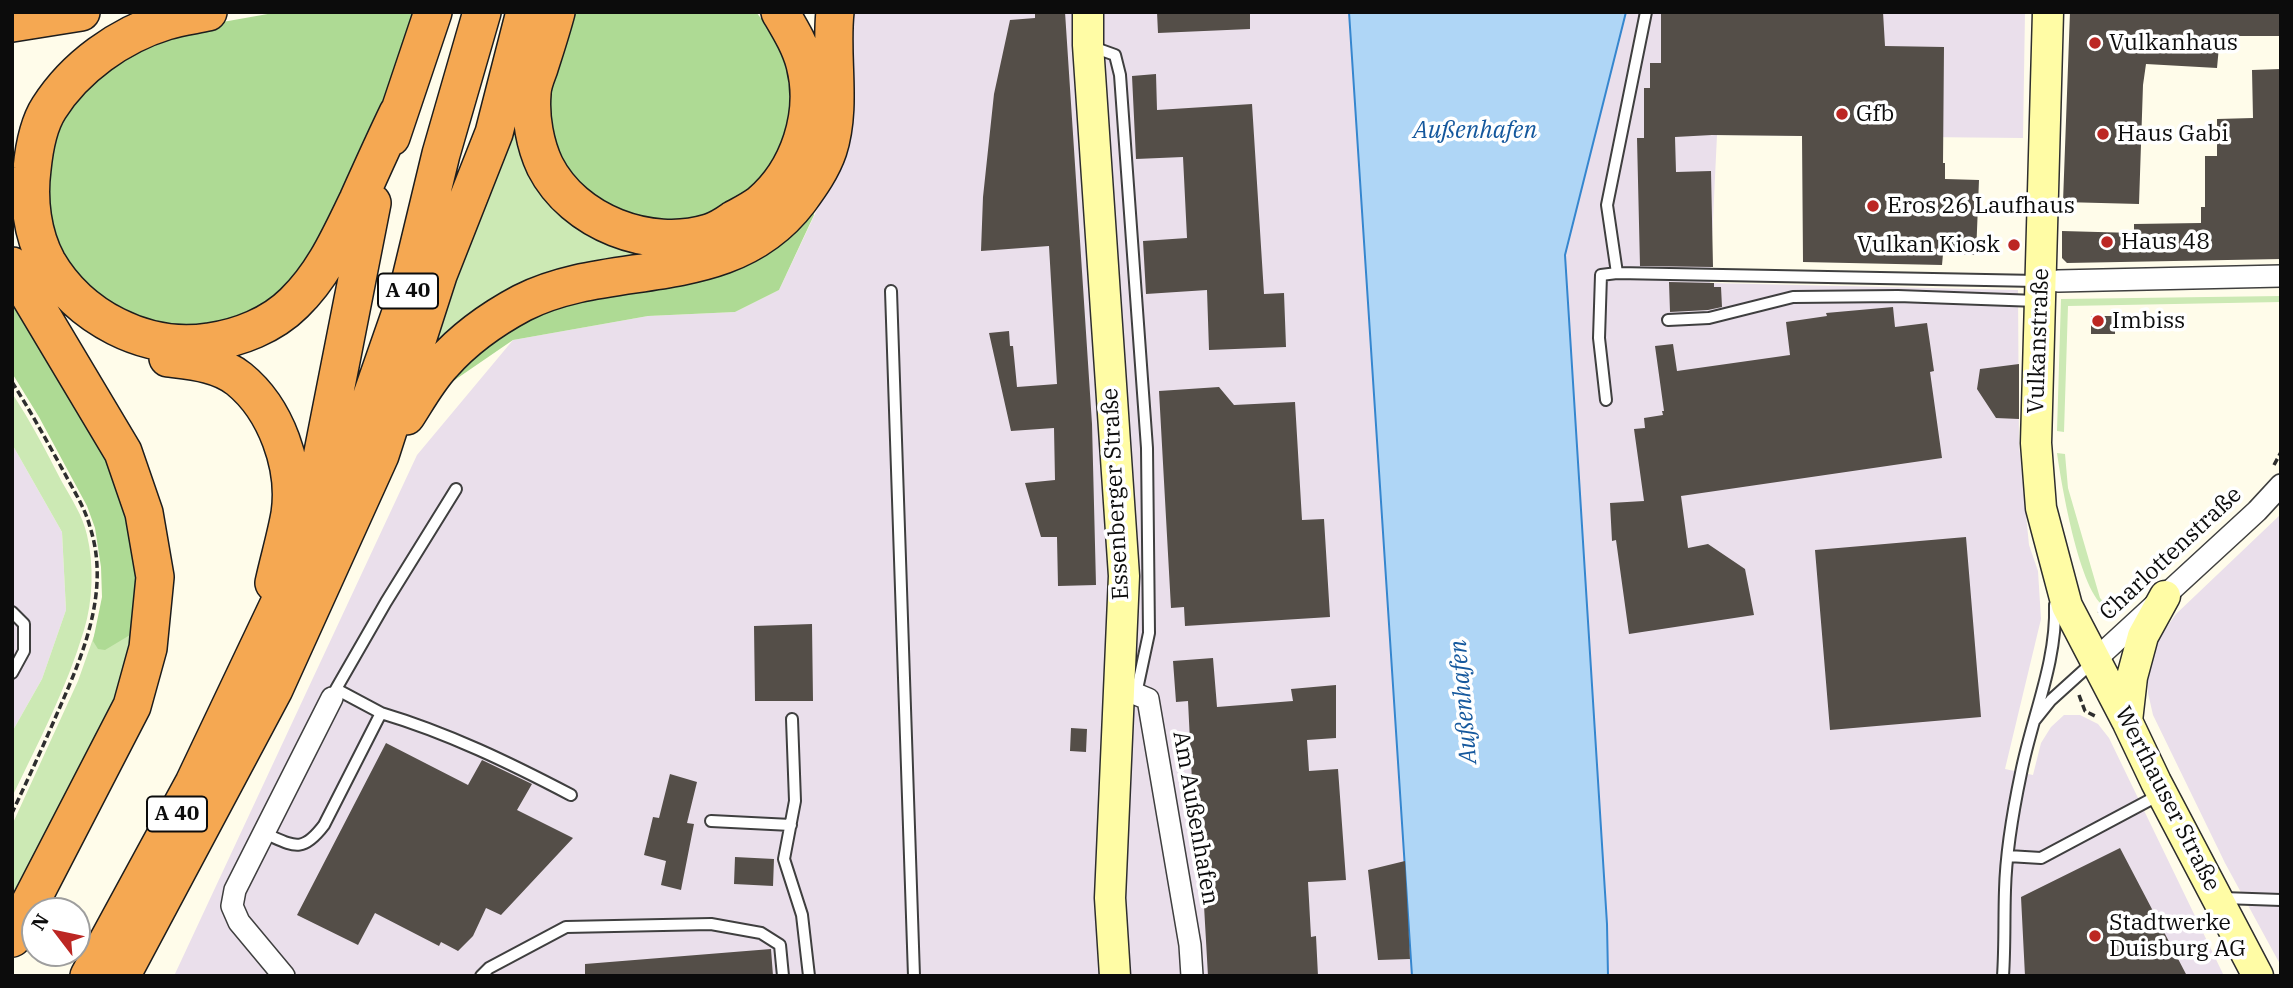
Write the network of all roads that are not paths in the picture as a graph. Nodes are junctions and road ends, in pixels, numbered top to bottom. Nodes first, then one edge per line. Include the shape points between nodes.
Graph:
1 (81, 12) edge
2 (208, 12) edge
3 (432, 12) edge
4 (482, 12) edge
5 (525, 12) edge
6 (556, 12) edge
7 (780, 12) edge
8 (835, 12) edge
9 (1088, 12) edge
10 (1646, 12) edge
11 (2048, 12) edge
12 (12, 23) edge
13 (398, 113) junction
14 (12, 265) edge
15 (1617, 273) junction
16 (2281, 276) edge
17 (2046, 288) junction
18 (891, 291) dead end
19 (1668, 320) dead end
20 (1606, 400) dead end
21 (380, 455) junction
22 (2281, 485) edge
23 (456, 489) dead end
24 (302, 560) junction
25 (2055, 564) junction
26 (2165, 596) junction
27 (12, 612) edge
28 (260, 648) junction
29 (2095, 660) junction
30 (12, 673) edge
31 (1128, 691) junction
32 (334, 694) junction
33 (381, 713) junction
34 (792, 719) dead end
35 (2127, 721) junction
36 (2032, 724) junction
37 (2162, 794) junction
38 (571, 795) dead end
39 (711, 821) dead end
40 (791, 825) junction
41 (264, 833) junction
42 (2008, 856) junction
43 (2217, 898) junction
44 (2281, 900) edge
45 (12, 938) edge
46 (89, 976) edge
47 (121, 976) edge
48 (284, 976) edge
49 (481, 976) edge
50 (783, 976) edge
51 (809, 976) edge
52 (914, 976) edge
53 (1115, 976) edge
54 (1192, 976) edge
55 (2003, 976) edge
56 (2258, 976) edge

1 - 12 highway
2 - 13 highway via 165,21 96,57 48,110 34,149 29,192 34,229 47,261 89,310 118,328 159,342 193,345 252,331 294,304 334,251
3 - 13 highway
4 - 24 highway, A 40 via 407,295 355,444
5 - 21 highway, A 40 via 494,133 439,275
6 - 7 highway via 532,91 533,129 545,166 582,209 609,225 657,239 712,232 759,205 777,187 798,152 807,124 806,66 797,39
8 - 21 highway via 828,149 812,184 784,219 742,248 704,262 572,285 523,303 476,331 440,365
9 - 31 main road, Essenberger Straße
10 - 15 lane via 1607,205
11 - 17 main road, Vulkanstraße
13 - 24 highway via 369,214
14 - 28 highway via 96,331 137,353 207,363 238,378 261,402 276,428 289,471 290,512
14 - 45 highway via 123,452 144,513 155,578 148,648 132,706
15 - 17 lane
15 - 20 lane via 1601,275 1599,338
16 - 17 street via 2091,280
17 - 19 lane via 1793,297 1709,318
17 - 25 main road, Vulkanstraße via 2036,443 2041,508
18 - 52 lane
21 - 47 highway, A 40 via 274,688
22 - 26 street, Charlottenstraße
23 - 32 lane
24 - 28 highway, A 40
25 - 29 main road, Vulkanstraße via 2067,606
25 - 36 lane via 2056,629
26 - 29 street, Charlottenstraße
26 - 35 main road via 2143,636
27 - 30 lane via 24,624 24,651
28 - 46 highway, A 40 via 194,783
29 - 35 main road, Werthauser Straße
29 - 36 lane
31 - 53 main road, Essenberger Straße via 1111,898
31 - 54 street, Am Außenhafen via 1148,699
32 - 33 lane
32 - 41 street
33 - 38 lane via 493,755
33 - 41 lane via 314,839 293,846
34 - 40 lane via 795,801
35 - 37 main road, Werthauser Straße
36 - 42 lane
37 - 42 lane via 2041,858
37 - 43 main road, Werthauser Straße
39 - 40 lane
40 - 51 lane via 784,859 802,915
41 - 48 street via 235,890 232,906 239,922
42 - 55 lane
43 - 44 lane
43 - 56 main road, Werthauser Straße
49 - 50 lane via 566,928 711,924 761,933 780,945

